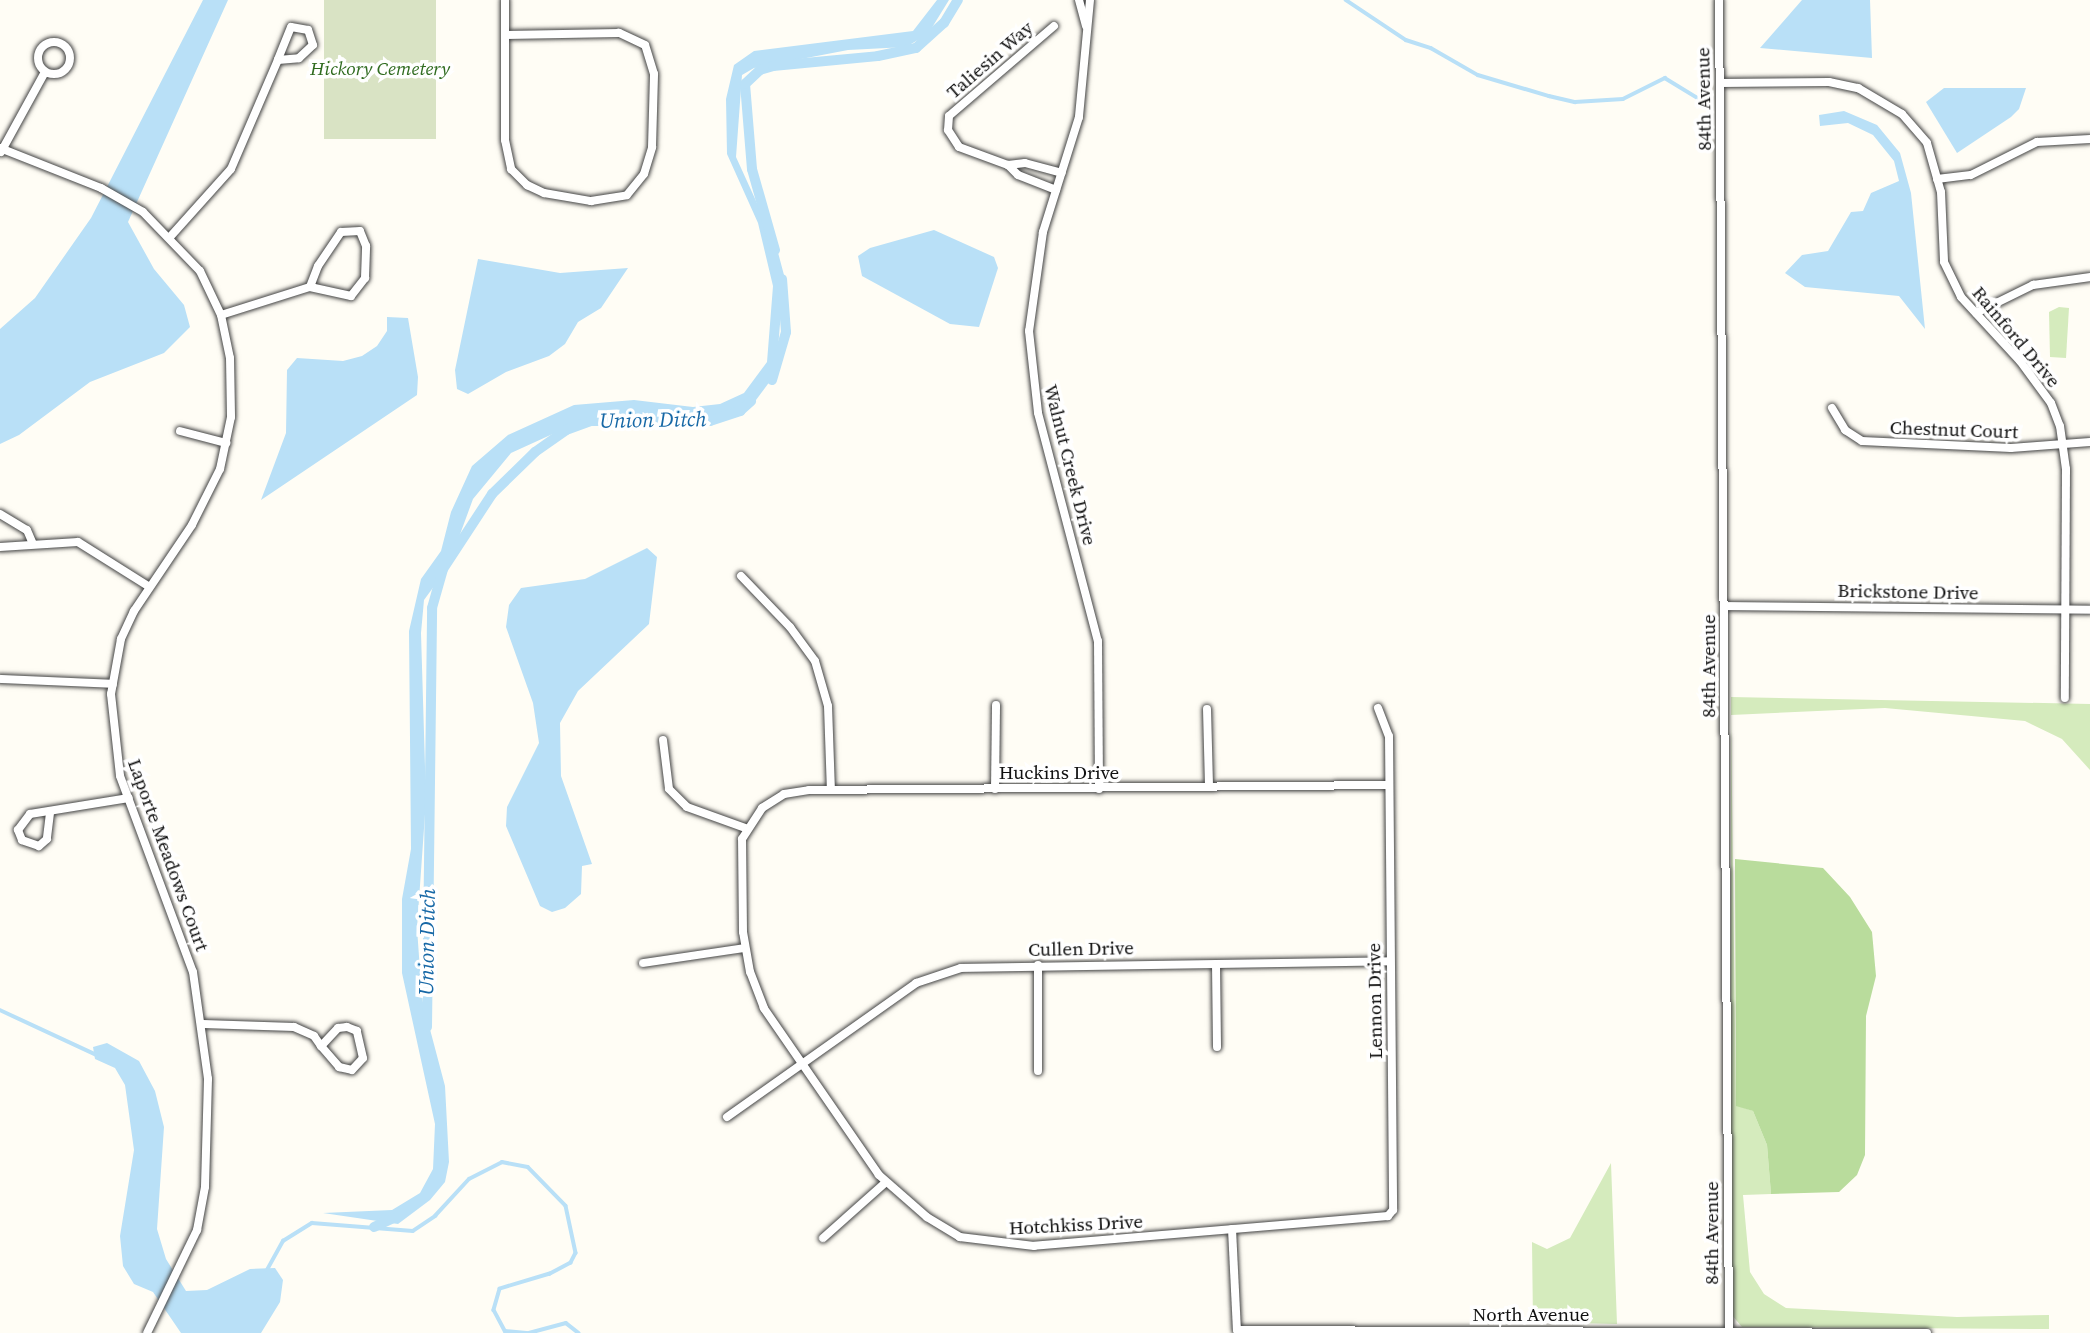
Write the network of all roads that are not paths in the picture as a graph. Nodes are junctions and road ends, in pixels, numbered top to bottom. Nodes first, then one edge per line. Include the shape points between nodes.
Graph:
1 (505, 0) edge
2 (1079, 0) edge
3 (1090, 0) edge
4 (1719, 0) edge
5 (1054, 26) dead end
6 (1087, 29) junction
7 (506, 35) junction
8 (278, 60) junction
9 (45, 72) junction
10 (1720, 83) junction
11 (2090, 139) edge
12 (1, 150) edge
13 (1008, 164) junction
14 (1062, 173) junction
15 (1937, 179) junction
16 (1056, 190) junction
17 (170, 237) junction
18 (2090, 277) edge
19 (310, 288) junction
20 (1976, 313) junction
21 (221, 316) junction
22 (1832, 408) dead end
23 (180, 431) dead end
24 (2090, 442) edge
25 (226, 443) junction
26 (2064, 447) junction
27 (0, 514) edge
28 (33, 544) junction
29 (0, 547) edge
30 (741, 576) dead end
31 (148, 586) junction
32 (1725, 606) junction
33 (2065, 609) junction
34 (2090, 610) edge
35 (0, 679) edge
36 (113, 684) junction
37 (2065, 698) dead end
38 (996, 705) dead end
39 (1378, 708) dead end
40 (1208, 709) dead end
41 (663, 740) dead end
42 (1388, 785) junction
43 (1209, 787) junction
44 (995, 789) junction
45 (1099, 789) junction
46 (831, 790) junction
47 (128, 798) junction
48 (50, 813) junction
49 (746, 828) junction
50 (744, 948) junction
51 (1390, 961) junction
52 (643, 963) dead end
53 (1216, 964) junction
54 (1038, 965) junction
55 (203, 1024) junction
56 (321, 1046) junction
57 (1217, 1047) dead end
58 (801, 1065) junction
59 (1038, 1071) dead end
60 (726, 1117) dead end
61 (886, 1182) junction
62 (1388, 1216) joint
63 (1232, 1229) junction
64 (823, 1238) dead end
65 (148, 1331) edge
66 (1729, 1331) edge
67 (1875, 1332) edge
68 (1927, 1333) edge

1 - 7 street
2 - 6 street, Walnut Creek Drive
3 - 6 street, Walnut Creek Drive
4 - 10 street, 84th Avenue
5 - 13 street, Taliesin Way via 949,116 950,139 959,147
6 - 14 street, Walnut Creek Drive via 1079,117
7 - 7 street via 505,140 511,169 527,185 544,193 591,201 627,195 644,174 652,147 654,74 645,45 619,33
8 - 8 street via 299,58 313,46 308,30 290,27
8 - 17 street via 231,169
9 - 9 street via 64,70 69,61 65,47 55,42 41,48 38,64
9 - 12 street
10 - 15 street, Rainford Drive via 1829,82 1870,93 1902,114 1927,143
10 - 32 street, 84th Avenue
11 - 15 street via 2037,142 1971,175
12 - 17 street, Laporte Meadows Court via 101,188 143,212
13 - 14 street, Taliesin Way via 1025,163
13 - 16 street, Taliesin Way via 1018,175
14 - 16 street, Walnut Creek Drive
15 - 20 street, Rainford Drive via 1944,262 1961,297
16 - 45 street, Walnut Creek Drive via 1032,285 1031,370 1038,413 1098,641
17 - 21 street, Laporte Meadows Court via 200,271
18 - 20 street via 2033,285
19 - 19 street via 351,296 365,278 366,246 360,230 341,232 318,266
19 - 21 street
20 - 26 street, Rainford Drive via 2051,402
21 - 25 street, Laporte Meadows Court via 230,358 231,417
22 - 26 street, Chestnut Court via 1845,430 1862,441 1902,446
23 - 25 street
24 - 26 street, Chestnut Court
25 - 31 street, Laporte Meadows Court via 220,469 192,524
26 - 33 street, Rainford Drive
27 - 28 street via 27,530
28 - 29 street
28 - 31 street via 78,542
30 - 46 street via 815,661 828,706
31 - 36 street, Laporte Meadows Court via 121,639
32 - 33 street, Brickstone Drive
32 - 66 street, 84th Avenue
33 - 34 street, Brickstone Drive
33 - 37 street, Rainford Drive
35 - 36 street
36 - 47 street, Laporte Meadows Court via 114,749
38 - 44 street
39 - 42 street, Lennon Drive via 1388,736
40 - 43 street
41 - 49 street via 669,789 687,807
42 - 43 street, Huckins Drive
42 - 51 street, Lennon Drive
43 - 45 street, Huckins Drive
44 - 45 street, Huckins Drive
44 - 46 street, Huckins Drive
46 - 49 street, Huckins Drive via 784,794 762,808
47 - 48 street
47 - 55 street, Laporte Meadows Court via 193,971
48 - 48 street via 30,814 22,821 18,830 22,840 39,846 47,839
49 - 50 street, Hotchkiss Drive via 741,865
50 - 52 street
50 - 58 street, Hotchkiss Drive via 764,1008
51 - 53 street, Cullen Drive
51 - 62 street, Lennon Drive via 1393,1210
53 - 54 street, Cullen Drive
53 - 57 street
54 - 58 street, Cullen Drive via 961,968 916,983
54 - 59 street
55 - 56 street via 294,1027 314,1036
55 - 65 street, Laporte Meadows Court via 208,1079 205,1187 191,1247
56 - 56 street via 339,1067 352,1070 363,1058 357,1031 347,1027 338,1028
58 - 60 street, Cullen Drive
58 - 61 street, Hotchkiss Drive
61 - 63 street, Hotchkiss Drive via 927,1217 960,1237 1004,1246
61 - 64 street
62 - 63 street, Hotchkiss Drive
63 - 66 street, North Avenue via 1237,1330
66 - 67 street, North Avenue
67 - 68 street, North Avenue

